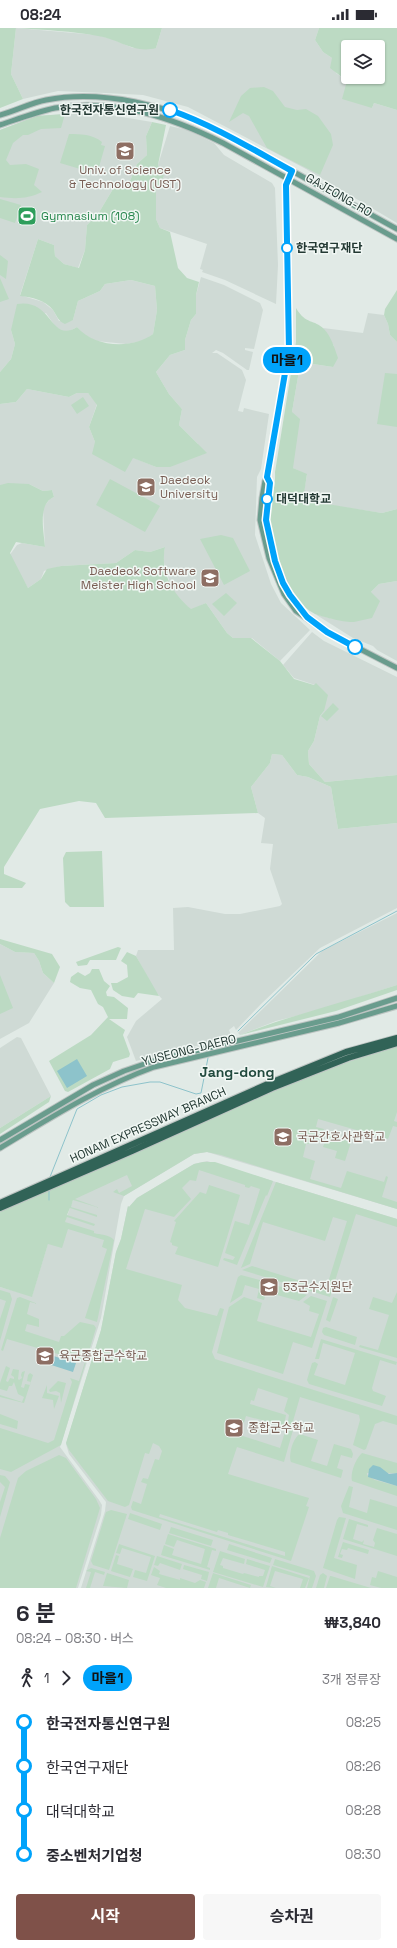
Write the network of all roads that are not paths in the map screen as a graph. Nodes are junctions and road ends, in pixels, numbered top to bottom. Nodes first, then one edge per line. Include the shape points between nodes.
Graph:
1 (0, 115) edge
2 (0, 125) edge
3 (292, 171) junction
4 (281, 174) junction
5 (288, 178) junction
6 (297, 183) junction
7 (286, 186) junction
8 (397, 229) edge
9 (397, 239) edge
10 (397, 668) edge
11 (397, 998) edge
12 (397, 1006) edge
13 (397, 1038) edge
14 (397, 1043) edge
15 (0, 1140) edge
16 (0, 1148) edge
17 (0, 1203) edge
18 (0, 1208) edge

1 - 3 main road, GAJEONG-RO via 36,102 62,98 147,104 196,119
2 - 4 main road, GAJEONG-RO via 56,108 99,107 137,110 194,128
3 - 5 main road
3 - 8 main road, GAJEONG-RO
4 - 5 main road, GAJEONG-RO
4 - 7 main road
5 - 6 main road, GAJEONG-RO
5 - 7 main road
6 - 7 main road
6 - 9 main road, GAJEONG-RO
7 - 10 main road via 289,350 260,520 269,558 284,594 296,611 335,637
11 - 15 main road, YUSEONG-DAERO via 339,1017 124,1071 93,1085
12 - 16 main road, YUSEONG-DAERO via 339,1023 154,1067 126,1077 97,1091
13 - 17 highway, HONAM EXPRESSWAY BRANCH via 346,1052 270,1083
14 - 18 highway, HONAM EXPRESSWAY BRANCH via 348,1058 272,1088

